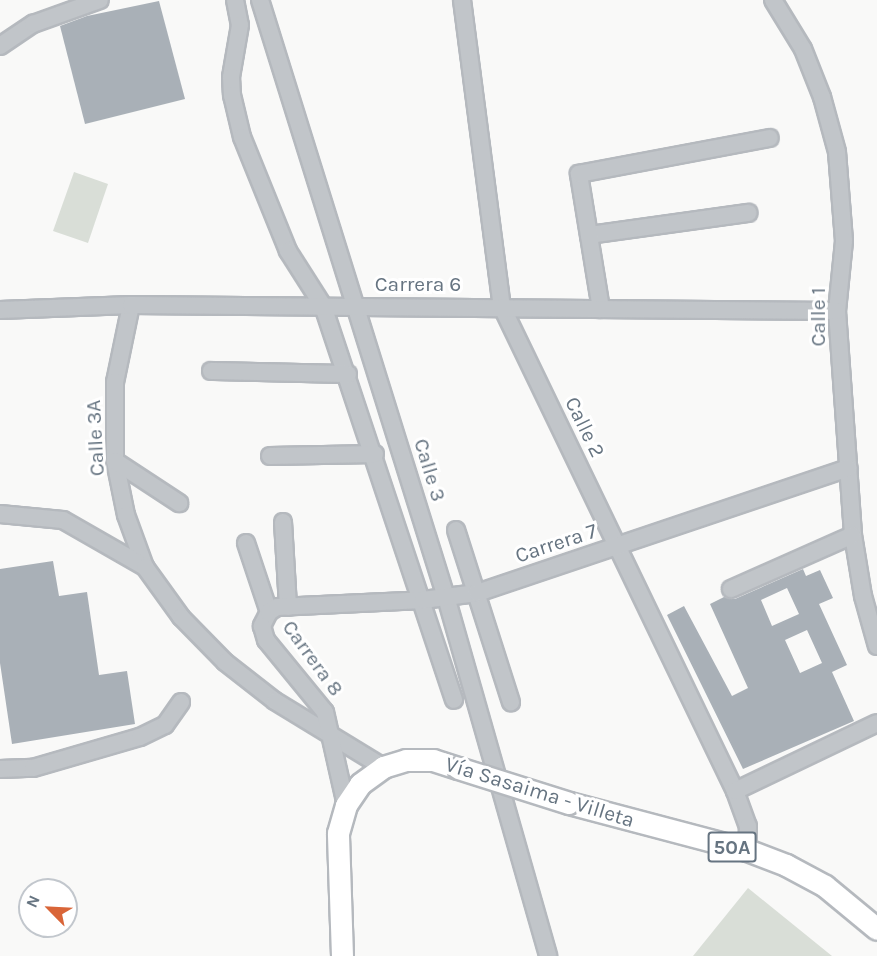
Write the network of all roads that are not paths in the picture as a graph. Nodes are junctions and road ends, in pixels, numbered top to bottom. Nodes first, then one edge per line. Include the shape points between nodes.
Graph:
1 (100, 0) edge
2 (235, 0) edge
3 (260, 0) edge
4 (462, 0) edge
5 (773, 0) edge
6 (0, 46) edge
7 (770, 138) dead end
8 (748, 213) dead end
9 (589, 235) junction
10 (131, 305) junction
11 (323, 306) junction
12 (357, 306) junction
13 (502, 308) junction
14 (602, 309) junction
15 (0, 310) edge
16 (837, 311) junction
17 (211, 371) dead end
18 (348, 374) junction
19 (375, 454) junction
20 (270, 456) dead end
21 (115, 460) junction
22 (849, 468) junction
23 (179, 503) dead end
24 (0, 514) edge
25 (283, 522) dead end
26 (456, 530) dead end
27 (853, 535) junction
28 (246, 543) dead end
29 (618, 546) junction
30 (145, 567) junction
31 (731, 589) dead end
32 (477, 593) junction
33 (446, 597) junction
34 (423, 600) junction
35 (288, 607) junction
36 (269, 612) junction
37 (877, 646) edge
38 (454, 700) dead end
39 (181, 702) dead end
40 (511, 702) dead end
41 (877, 723) edge
42 (329, 733) junction
43 (383, 767) junction
44 (0, 769) edge
45 (735, 791) junction
46 (346, 806) junction
47 (747, 850) junction
48 (877, 929) edge
49 (342, 956) edge
50 (548, 956) edge

1 - 6 street via 33,24
2 - 11 street via 240,25 231,76 243,137 288,251
3 - 12 street, Calle 3
4 - 13 street, Calle 2
5 - 16 street, Calle 1 via 803,49 837,152 844,241
7 - 9 street via 579,174
8 - 9 street
9 - 14 street
10 - 11 street, Carrera 6
10 - 15 street, Carrera 6
10 - 21 street, Calle 3A via 115,382
11 - 12 street, Carrera 6
11 - 18 street
12 - 13 street, Carrera 6
12 - 33 street, Calle 3
13 - 14 street, Carrera 6
13 - 29 street, Calle 2
14 - 16 street, Carrera 6
16 - 22 street, Calle 1
17 - 18 street
18 - 19 street
19 - 20 street
19 - 34 street
21 - 23 street
21 - 30 street, Calle 3A via 126,515
22 - 27 street, Calle 1
22 - 29 street, Carrera 7
24 - 30 street via 63,520
25 - 35 street
26 - 32 street
27 - 31 street
27 - 37 street, Calle 1 via 863,596
28 - 36 street, Carrera 8
29 - 32 street, Carrera 7
29 - 45 street, Calle 2
30 - 42 street via 181,617 225,662 275,701
32 - 33 street, Carrera 7
32 - 40 street
33 - 34 street, Carrera 7
33 - 50 street, Calle 3
34 - 35 street, Carrera 7
34 - 38 street
35 - 36 street, Carrera 7
36 - 42 street, Carrera 8 via 262,626 266,640 318,699
39 - 44 street via 176,716 140,737 33,768
41 - 45 street
42 - 43 street
42 - 46 street
43 - 46 main road, Vía Sasaima - Villeta / 50A via 360,784
43 - 47 main road, Vía Sasaima - Villeta / 50A, bridge via 406,760 433,760 569,803
45 - 47 street, Calle 2 via 748,826
46 - 49 main road, Vía Sasaima - Villeta / 50A via 338,833
47 - 48 main road, Vía Sasaima - Villeta / 50A via 825,886

